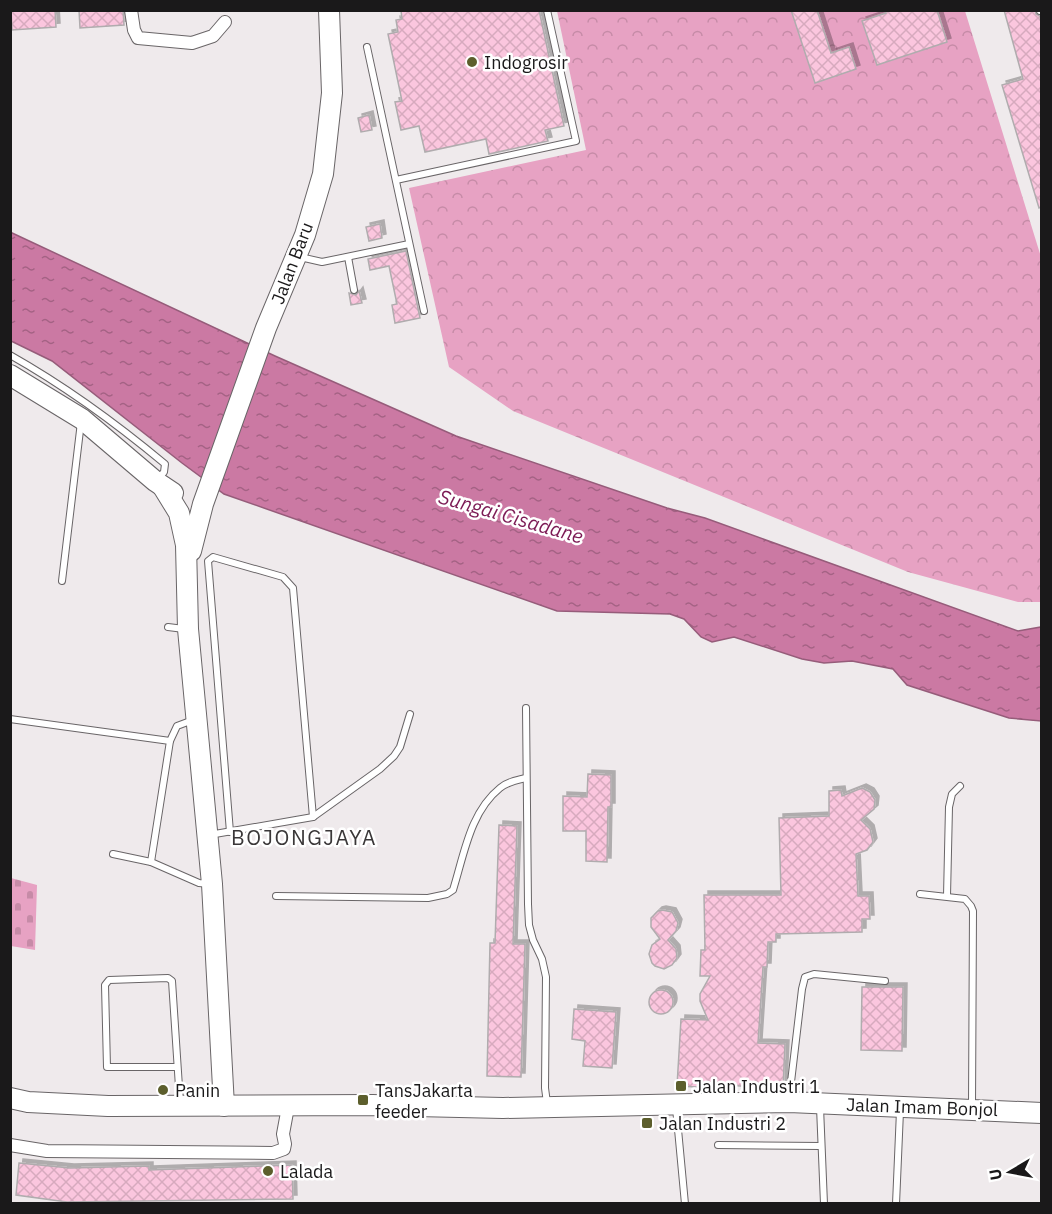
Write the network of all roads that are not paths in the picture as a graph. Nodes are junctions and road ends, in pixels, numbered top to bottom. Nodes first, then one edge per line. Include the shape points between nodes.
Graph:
1 (131, 10) edge
2 (329, 10) edge
3 (547, 10) edge
4 (225, 22) dead end
5 (367, 47) dead end
6 (396, 180) junction
7 (409, 244) junction
8 (297, 256) junction
9 (348, 257) junction
10 (354, 290) dead end
11 (424, 311) dead end
12 (10, 355) edge
13 (10, 375) edge
14 (82, 419) junction
15 (159, 484) junction
16 (204, 501) junction
17 (186, 570) junction
18 (62, 581) dead end
19 (525, 708) dead end
20 (410, 714) dead end
21 (10, 719) edge
22 (196, 719) junction
23 (170, 741) junction
24 (526, 778) junction
25 (960, 786) dead end
26 (313, 817) junction
27 (230, 832) junction
28 (208, 835) junction
29 (113, 854) dead end
30 (151, 862) junction
31 (212, 884) junction
32 (920, 894) dead end
33 (276, 896) dead end
34 (948, 896) junction
35 (885, 981) dead end
36 (177, 1067) junction
37 (10, 1098) edge
38 (789, 1102) junction
39 (820, 1103) junction
40 (676, 1104) junction
41 (180, 1106) junction
42 (224, 1106) junction
43 (288, 1107) junction
44 (547, 1107) junction
45 (900, 1107) junction
46 (972, 1109) junction
47 (1041, 1113) edge
48 (718, 1144) dead end
49 (10, 1145) edge
50 (821, 1146) junction
51 (685, 1203) edge
52 (824, 1203) edge
53 (896, 1203) edge

1 - 4 street via 138,38 192,43 213,36
2 - 8 main road, Jalan Baru via 332,93 323,174
3 - 6 lane via 576,141
5 - 6 lane
6 - 7 lane
7 - 9 lane
7 - 11 lane
8 - 9 lane via 322,262
8 - 16 main road, Jalan Baru via 266,328
9 - 10 lane
12 - 15 lane via 46,375 165,464
13 - 14 main road
14 - 15 main road
14 - 18 lane
15 - 16 main road via 188,502
15 - 17 main road via 182,520
16 - 17 main road, Jalan Baru
17 - 22 main road via 178,628
19 - 24 lane
20 - 26 lane via 394,756
21 - 23 lane
22 - 23 lane via 177,726
22 - 28 main road
23 - 30 lane
24 - 33 lane via 501,787 477,815 453,890 447,894 428,898
24 - 44 lane via 529,925 546,977
25 - 34 lane via 951,796 949,807
26 - 27 lane
26 - 27 lane via 293,588 283,577 213,557 208,561
27 - 28 lane
28 - 31 main road
29 - 30 lane
30 - 31 lane via 199,883
31 - 42 main road
32 - 34 lane
34 - 46 lane via 965,899 973,910
35 - 38 lane via 814,974 805,977
36 - 36 lane via 171,981 168,978 107,982 106,1067
36 - 41 lane
37 - 41 main road, Jalan Imam Bonjol via 62,1105
38 - 39 main road, Jalan Imam Bonjol
38 - 40 main road, Jalan Imam Bonjol
39 - 45 main road, Jalan Imam Bonjol
39 - 50 lane
40 - 44 main road, Jalan Imam Bonjol
40 - 51 lane
41 - 42 main road, Jalan Imam Bonjol
42 - 43 main road, Jalan Imam Bonjol
43 - 44 main road, Jalan Imam Bonjol
43 - 49 street via 284,1149 273,1153 46,1151
45 - 46 main road, Jalan Imam Bonjol
45 - 53 lane
46 - 47 main road, Jalan Imam Bonjol
48 - 50 lane
50 - 52 lane

